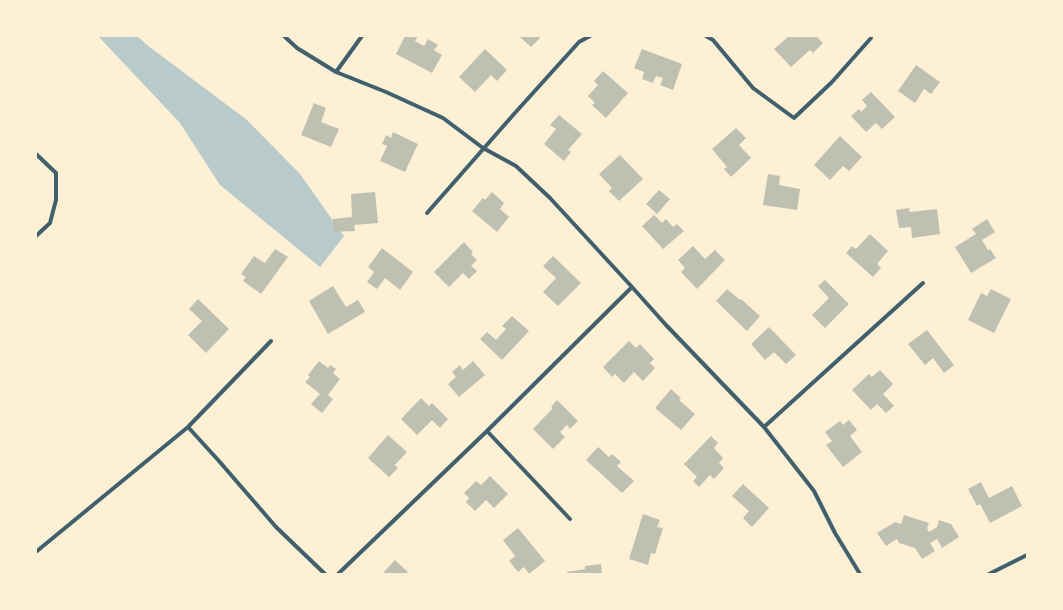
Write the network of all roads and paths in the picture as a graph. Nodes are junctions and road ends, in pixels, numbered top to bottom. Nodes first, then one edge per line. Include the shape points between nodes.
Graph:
1 (284, 36) edge
2 (362, 36) edge
3 (590, 36) edge
4 (706, 36) edge
5 (871, 38) dead end
6 (336, 72) junction
7 (483, 148) junction
8 (36, 154) edge
9 (427, 213) dead end
10 (36, 236) edge
11 (923, 283) dead end
12 (632, 287) junction
13 (271, 341) dead end
14 (188, 427) junction
15 (764, 427) junction
16 (487, 431) junction
17 (570, 519) dead end
18 (37, 551) dead end
19 (1027, 555) edge
20 (325, 574) edge
21 (338, 574) edge
22 (860, 574) edge
23 (989, 574) edge

1 - 6 street via 297,48
2 - 6 street
3 - 7 street via 579,42
4 - 5 street via 714,40 753,88 794,118 832,82
6 - 7 street via 442,118
7 - 9 street
7 - 12 street via 516,166 550,198
8 - 10 street via 56,173 56,200 50,223
11 - 15 street
12 - 15 street via 666,326
12 - 16 street
13 - 14 street
14 - 18 street
14 - 20 street via 276,527
15 - 22 street via 814,490 835,533
16 - 17 street
16 - 21 street
19 - 23 street

